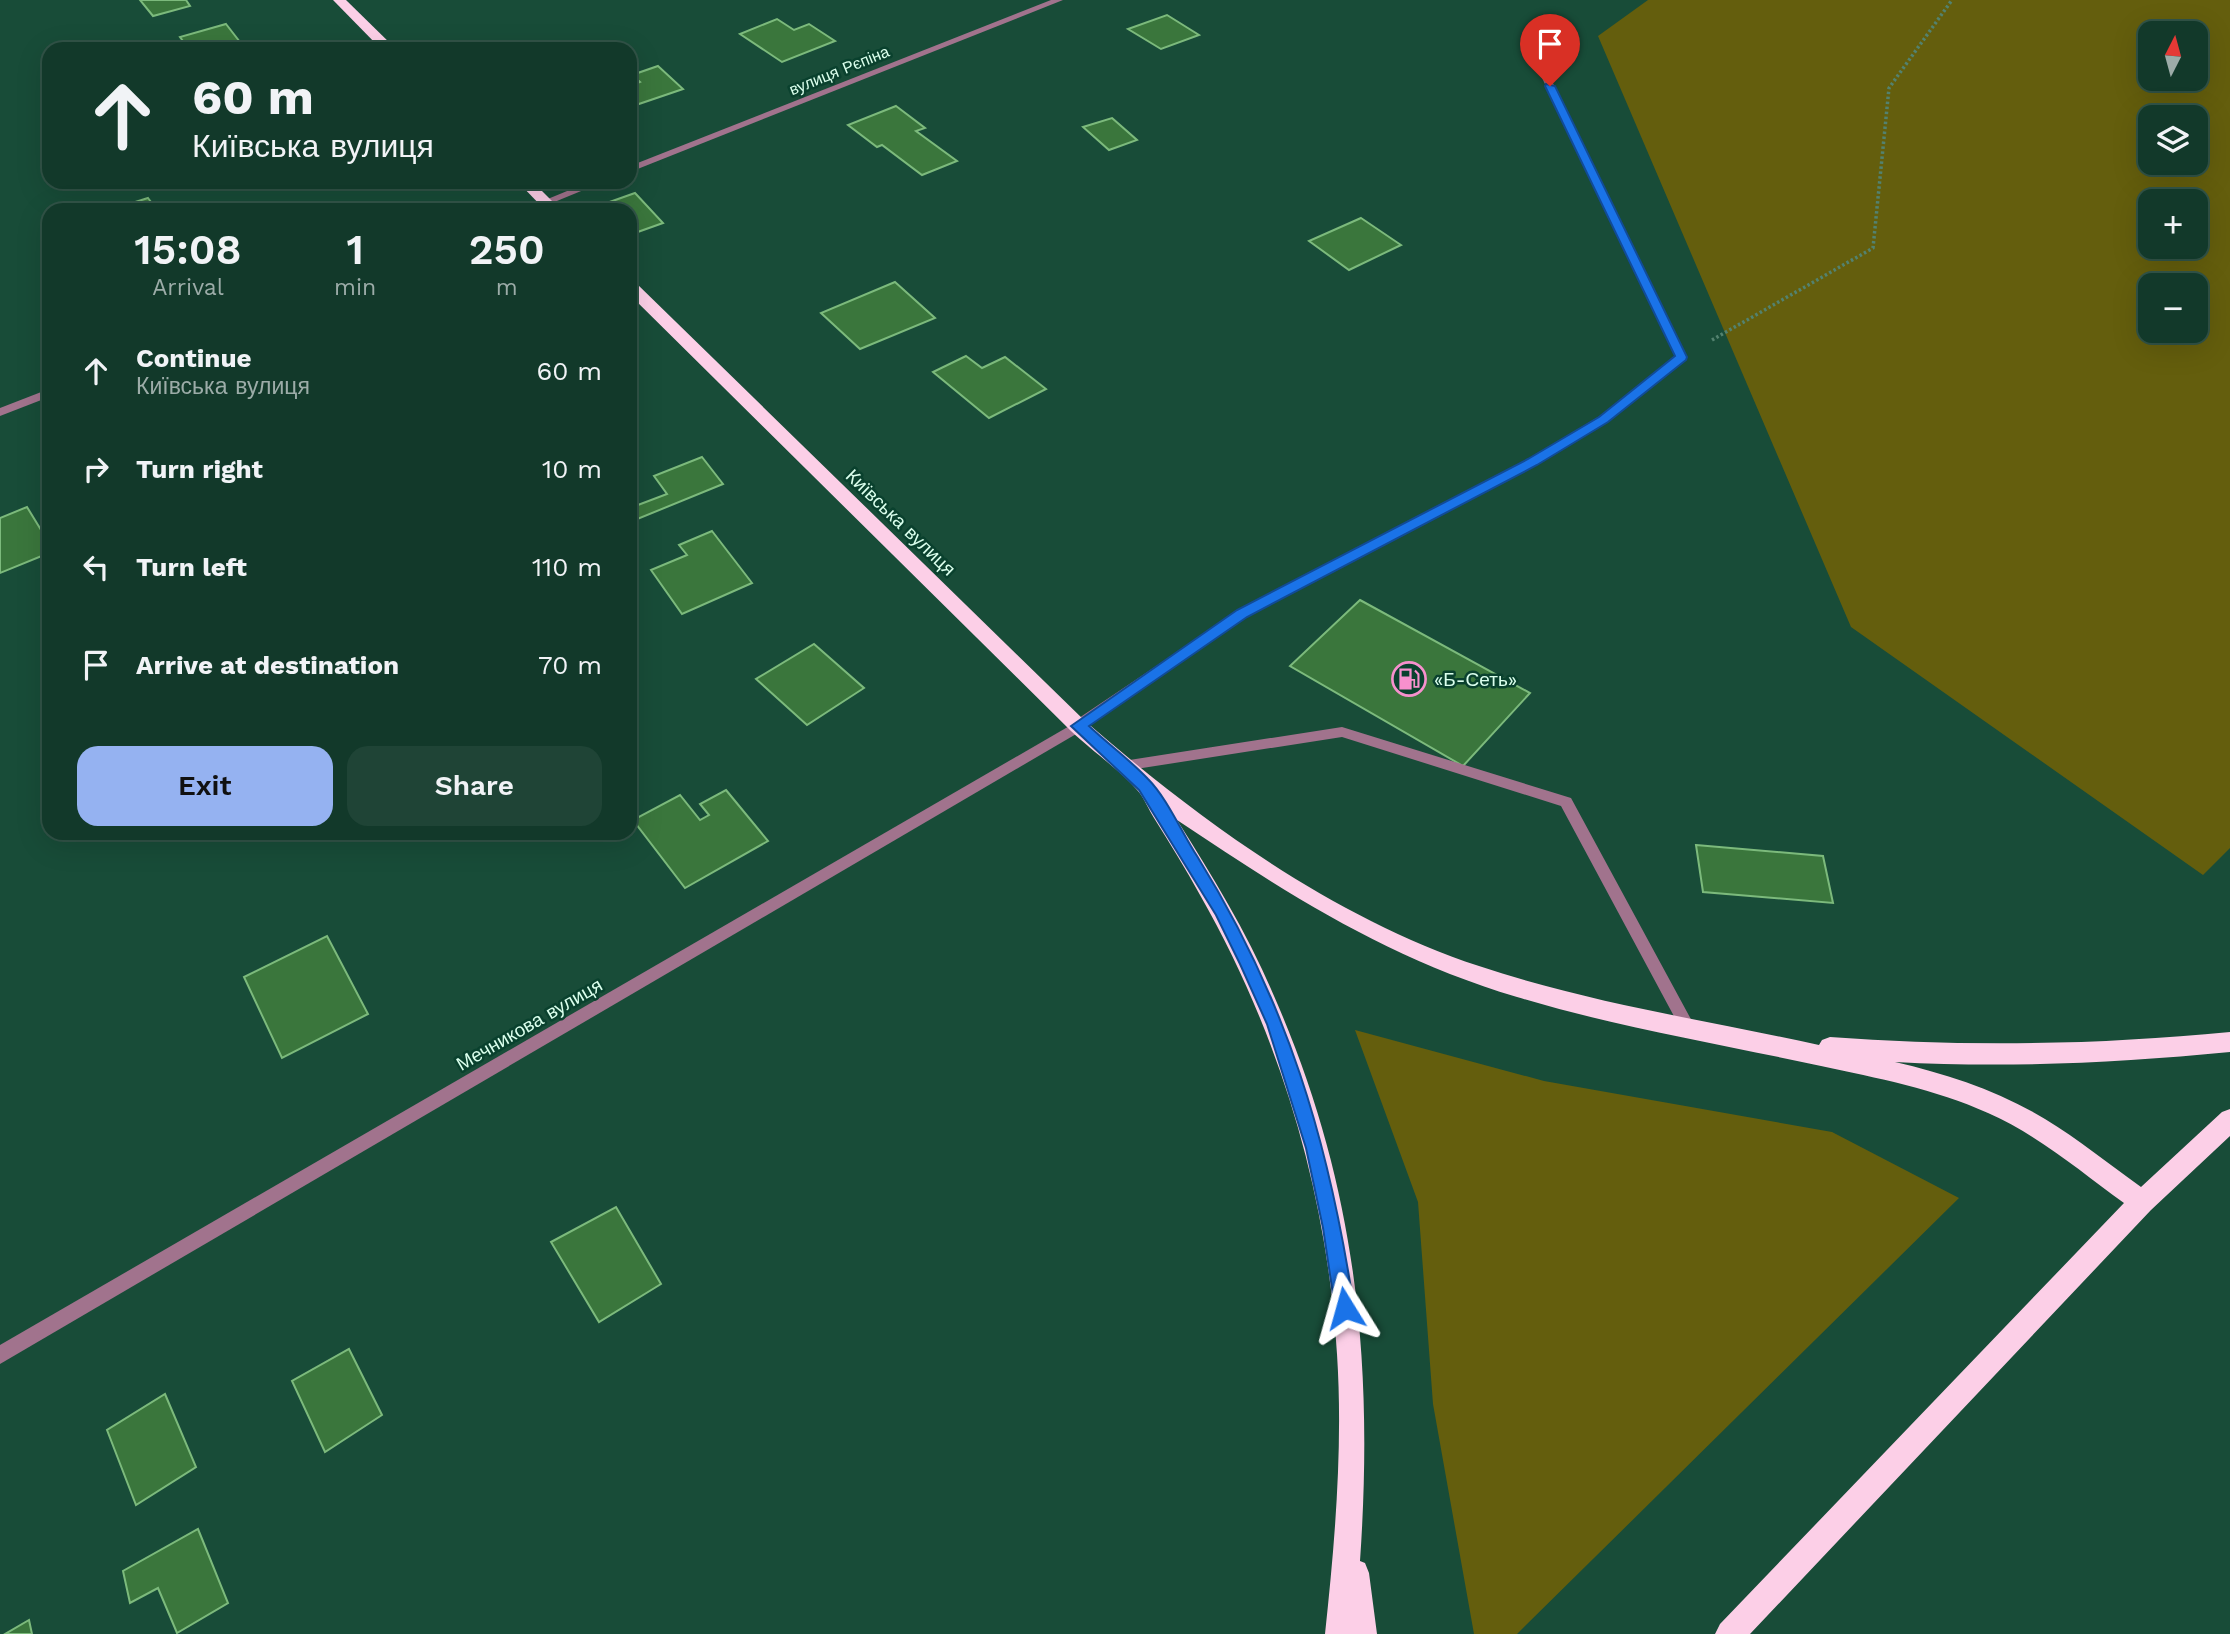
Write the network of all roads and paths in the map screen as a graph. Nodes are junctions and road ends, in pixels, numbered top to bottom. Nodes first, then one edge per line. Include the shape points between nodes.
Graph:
1 (339, 0) edge
2 (1059, 0) edge
3 (1952, 0) edge
4 (1526, 36) dead end
5 (382, 42) edge
6 (637, 166) edge
7 (531, 189) edge
8 (584, 189) edge
9 (546, 203) edge
10 (555, 203) edge
11 (637, 293) edge
12 (1681, 357) junction
13 (42, 396) edge
14 (0, 412) edge
15 (1078, 726) junction
16 (1124, 766) junction
17 (1145, 785) junction
18 (1688, 1028) junction
19 (2230, 1042) edge
20 (2230, 1120) edge
21 (2142, 1202) junction
22 (0, 1355) edge
23 (1350, 1490) junction
24 (1340, 1634) edge
25 (1362, 1634) edge
26 (1730, 1634) edge

1 - 5 highway
2 - 6 street, вулиця Рєпіна
3 - 12 path via 1889,88 1873,248
4 - 12 street
7 - 9 highway
8 - 10 street
11 - 15 highway, Київська вулиця
12 - 15 street, Мечникова вулиця via 1604,419 1532,462 1242,614
13 - 14 street
15 - 16 highway, Київська вулиця
15 - 22 street, Мечникова вулиця
16 - 17 highway, Київська вулиця
16 - 18 street via 1342,732 1566,802
17 - 18 highway via 1285,881 1406,944 1473,973 1618,1014
17 - 23 highway via 1222,910 1275,1024 1296,1082 1333,1228 1345,1308 1352,1399
18 - 19 highway via 1789,1043 1946,1053 2091,1054
18 - 21 highway via 1870,1067 1983,1100 2049,1134
20 - 21 highway
21 - 26 highway
23 - 24 highway
23 - 25 highway

